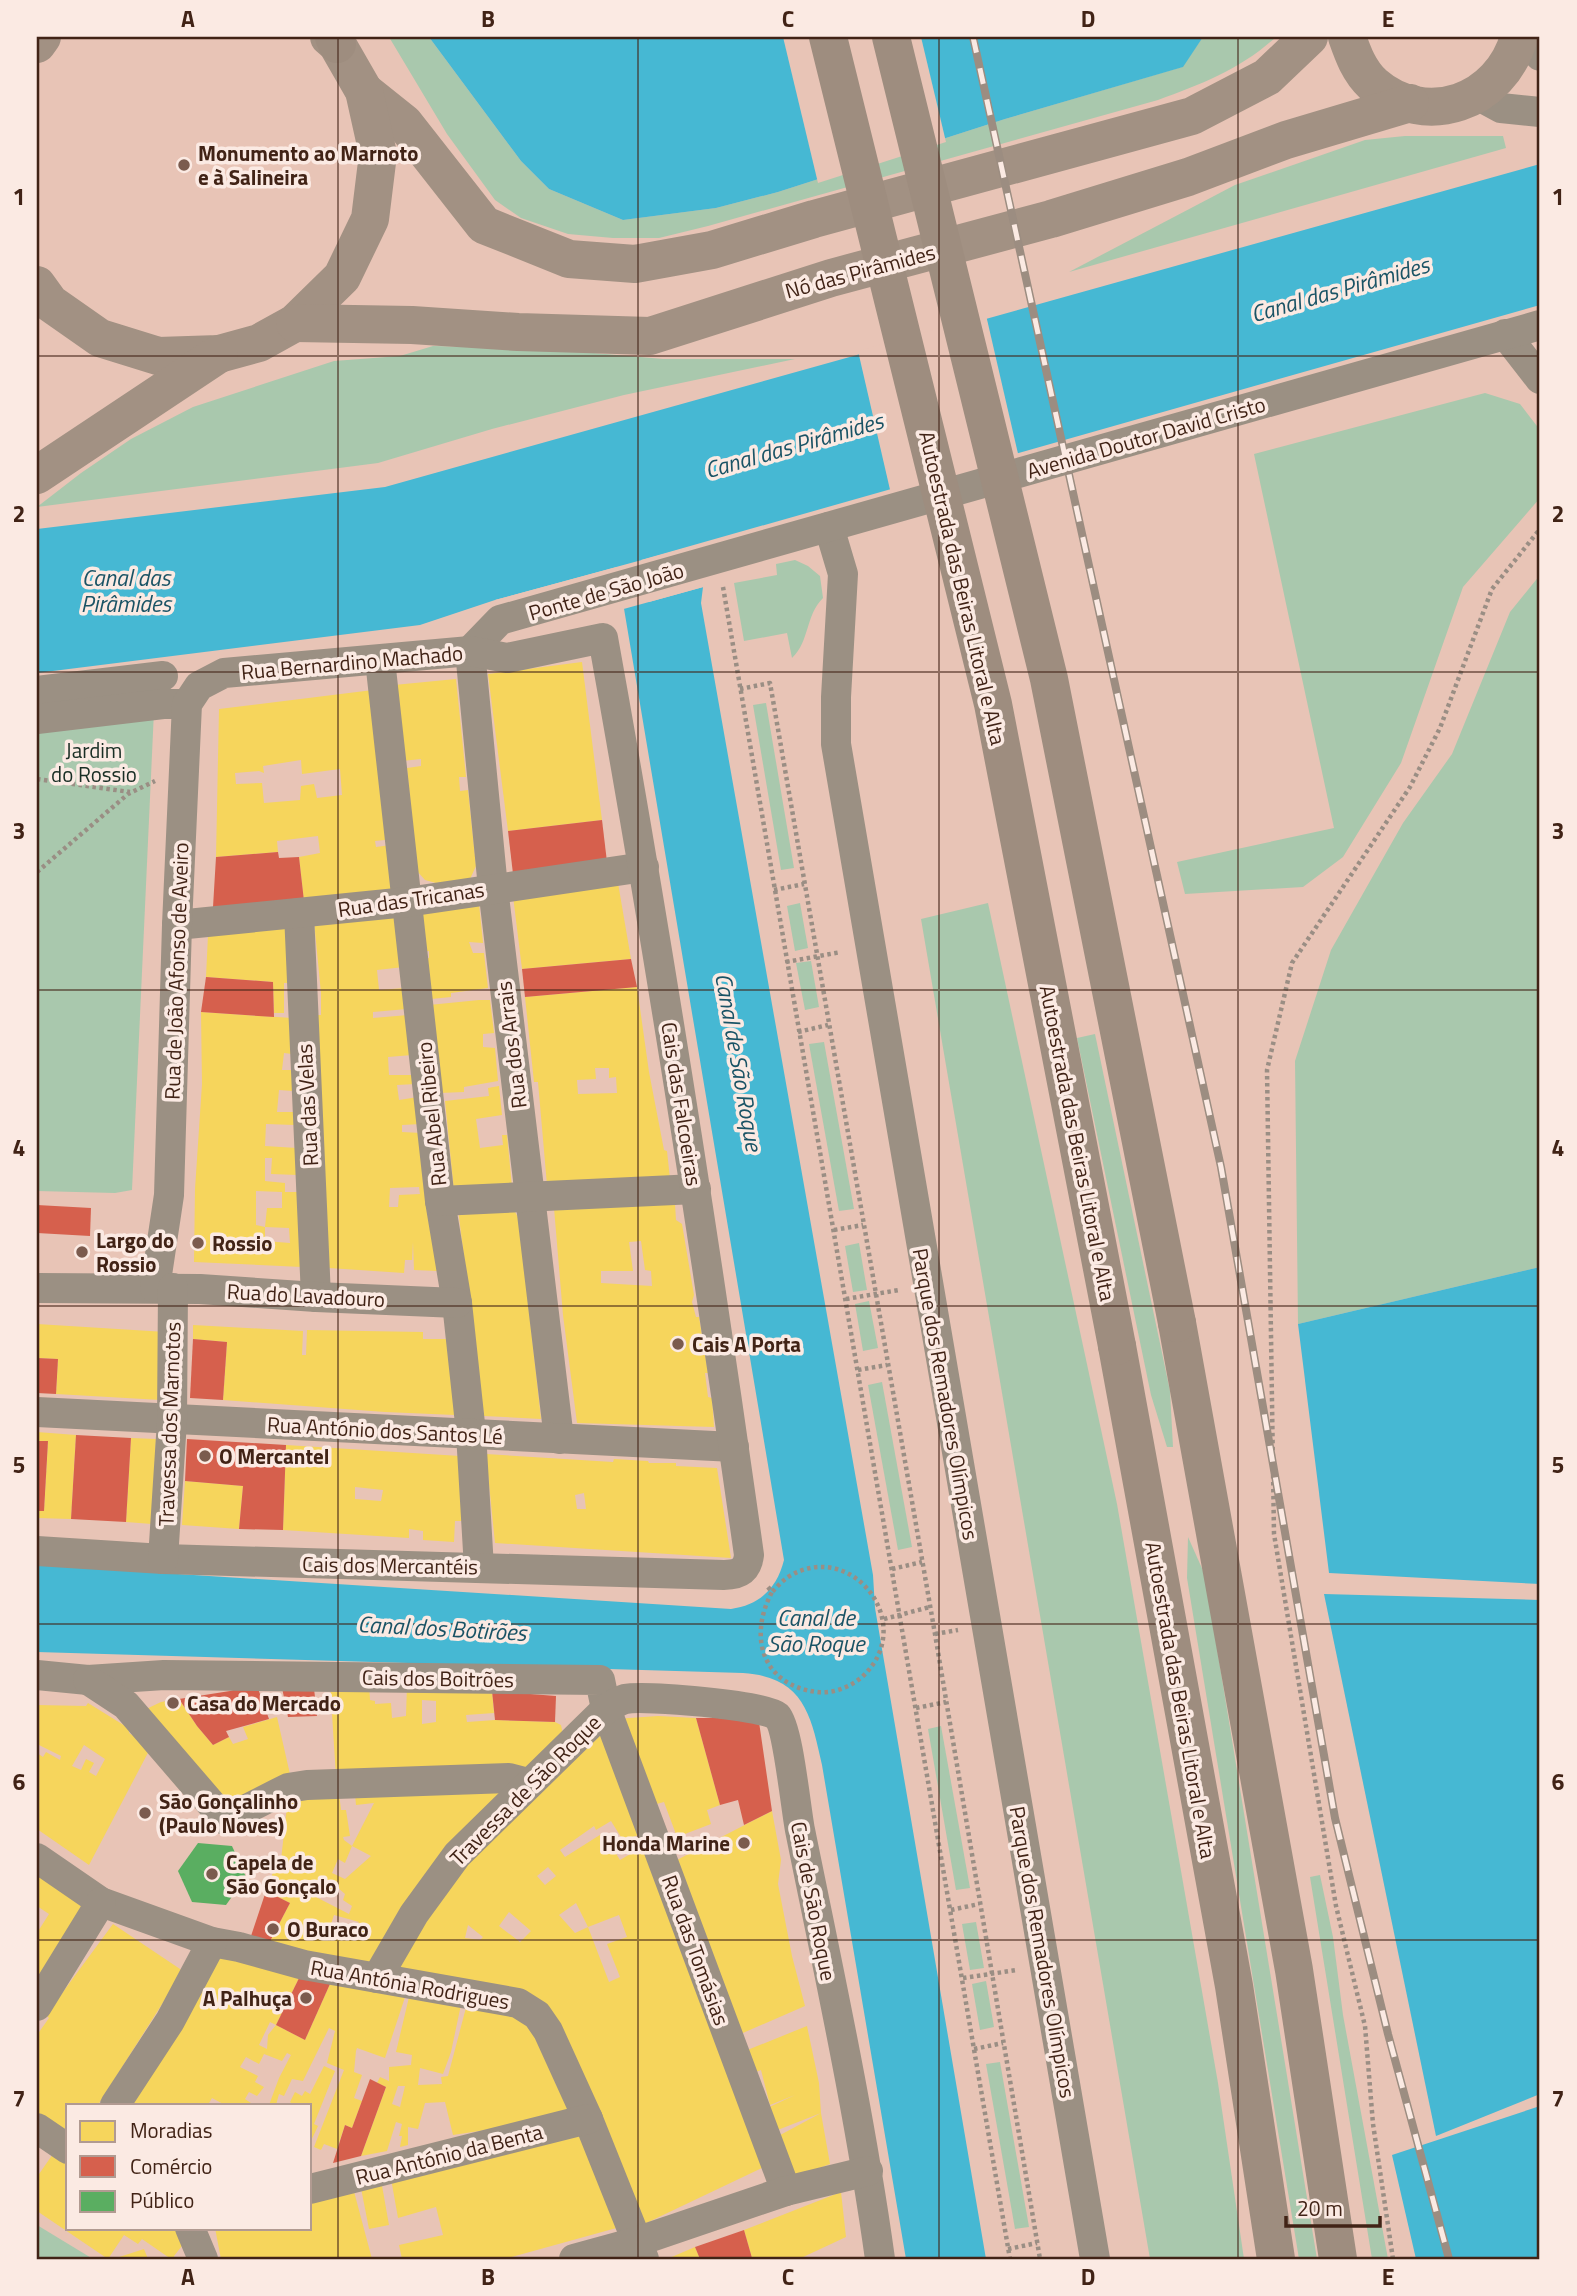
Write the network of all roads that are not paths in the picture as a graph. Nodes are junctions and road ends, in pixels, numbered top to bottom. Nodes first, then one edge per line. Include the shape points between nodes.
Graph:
1 (42, 37) edge
2 (828, 37) edge
3 (891, 37) edge
4 (1309, 37) edge
5 (1347, 37) edge
6 (1520, 37) edge
7 (333, 39) edge
8 (37, 44) edge
9 (1540, 56) edge
10 (364, 91) junction
11 (1477, 95) junction
12 (1410, 103) junction
13 (1540, 112) edge
14 (37, 285) edge
15 (295, 323) junction
16 (1540, 325) edge
17 (1505, 334) junction
18 (219, 355) junction
19 (1540, 379) edge
20 (37, 475) edge
21 (829, 527) junction
22 (753, 550) joint
23 (603, 638) joint
24 (470, 651) junction
25 (380, 660) junction
26 (163, 676) dead end
27 (37, 691) edge
28 (187, 704) junction
29 (37, 719) edge
30 (644, 867) junction
31 (493, 888) junction
32 (407, 902) junction
33 (299, 914) junction
34 (177, 925) junction
35 (696, 1189) junction
36 (529, 1199) junction
37 (440, 1201) junction
38 (37, 1288) edge
39 (164, 1288) junction
40 (316, 1297) junction
41 (457, 1303) junction
42 (37, 1412) edge
43 (172, 1421) junction
44 (471, 1433) junction
45 (559, 1439) junction
46 (734, 1447) junction
47 (37, 1551) edge
48 (163, 1559) junction
49 (479, 1568) junction
50 (743, 1571) joint
51 (37, 1675) edge
52 (88, 1680) junction
53 (606, 1709) junction
54 (528, 1783) junction
55 (37, 1858) edge
56 (102, 1902) junction
57 (212, 1942) junction
58 (377, 1978) junction
59 (37, 2006) edge
60 (115, 2104) edge
61 (588, 2119) junction
62 (37, 2128) edge
63 (66, 2148) edge
64 (868, 2171) junction
65 (312, 2188) edge
66 (786, 2191) junction
67 (191, 2230) edge
68 (640, 2250) edge
69 (203, 2259) edge
70 (574, 2259) edge
71 (880, 2259) edge
72 (1095, 2259) edge
73 (1276, 2259) edge
74 (1338, 2259) edge

1 - 8 main road
2 - 73 highway, Autoestrada das Beiras Litoral e Alta, bridge via 993,704 1234,1986
3 - 74 highway, bridge via 1049,680 1177,1323 1294,1970
4 - 10 main road via 1267,77 1192,116 712,250 635,264 569,259 484,225 404,123
5 - 12 main road, Nó das Pirâmides via 1355,60 1372,83
6 - 9 street
6 - 11 main road, Nó das Pirâmides via 1499,78
7 - 10 main road
10 - 15 main road via 378,154 370,219 342,277
11 - 12 main road, Nó das Pirâmides via 1450,105
11 - 13 street via 1501,108
12 - 15 main road, Nó das Pirâmides via 1063,216 831,278 650,335
14 - 18 main road via 50,303 100,338 158,356
15 - 18 main road via 259,343
16 - 17 street, Avenida Doutor David Cristo
17 - 19 street
17 - 21 street, Avenida Doutor David Cristo
18 - 20 main road
21 - 22 street, Avenida Doutor David Cristo
21 - 72 street, Parque dos Remadores Olímpicos via 843,574 836,744
22 - 24 street, Ponte de São João via 500,620
23 - 24 street, Rua Bernardino Machado via 507,658
23 - 30 street, Cais das Falcoeiras
24 - 25 street, Rua Bernardino Machado
24 - 31 street, Rua dos Arrais
25 - 28 street, Rua Bernardino Machado via 224,673 199,686
25 - 32 street, Rua Abel Ribeiro
26 - 27 street
28 - 29 street
28 - 34 street, Rua de João Afonso de Aveiro
30 - 31 street, Rua das Tricanas
30 - 35 street, Cais das Falcoeiras
31 - 32 street, Rua das Tricanas
31 - 36 street, Rua dos Arrais
32 - 33 street, Rua das Tricanas
32 - 37 street, Rua Abel Ribeiro
33 - 34 street, Rua das Tricanas
33 - 40 street, Rua das Velas
34 - 39 street, Rua de João Afonso de Aveiro
35 - 36 street
35 - 46 street, Cais das Falcoeiras
36 - 37 street
36 - 45 street, Rua dos Arrais
37 - 41 street, Rua Abel Ribeiro
38 - 39 street
39 - 40 street, Rua do Lavadouro
39 - 43 street, Travessa dos Marnotos
40 - 41 street, Rua do Lavadouro
41 - 44 street, Rua Abel Ribeiro
42 - 43 street, Rua António dos Santos Lé
43 - 44 street, Rua António dos Santos Lé
43 - 48 street, Travessa dos Marnotos
44 - 45 street, Rua António dos Santos Lé
44 - 49 street, Rua Abel Ribeiro
45 - 46 street, Rua António dos Santos Lé
46 - 50 street, Cais das Falcoeiras via 749,1555
47 - 48 street, Cais dos Mercantéis
48 - 49 street, Cais dos Mercantéis
49 - 50 street, Cais dos Mercantéis via 729,1575
51 - 52 street, Cais dos Boitrões
52 - 53 street, Cais dos Boitrões via 164,1675 600,1680
52 - 54 street via 126,1705 225,1820 288,1788 307,1784 509,1778
53 - 54 street, Travessa de São Roque
53 - 64 street, Cais de São Roque via 624,1699 730,1704 764,1710 782,1725
53 - 66 street, Rua das Tomásias
54 - 58 street, Travessa de São Roque via 457,1856 414,1914
55 - 56 street, Rua Antónia Rodrigues
56 - 57 street, Rua Antónia Rodrigues
56 - 59 street
57 - 58 street, Rua Antónia Rodrigues
57 - 60 street via 170,2021
58 - 61 street, Rua Antónia Rodrigues via 519,2003 537,2015
61 - 65 street, Rua António da Benta
61 - 68 street, Rua Antónia Rodrigues
62 - 63 street
64 - 66 street
64 - 71 street, Cais de São Roque
66 - 68 street
67 - 69 street
68 - 70 street

